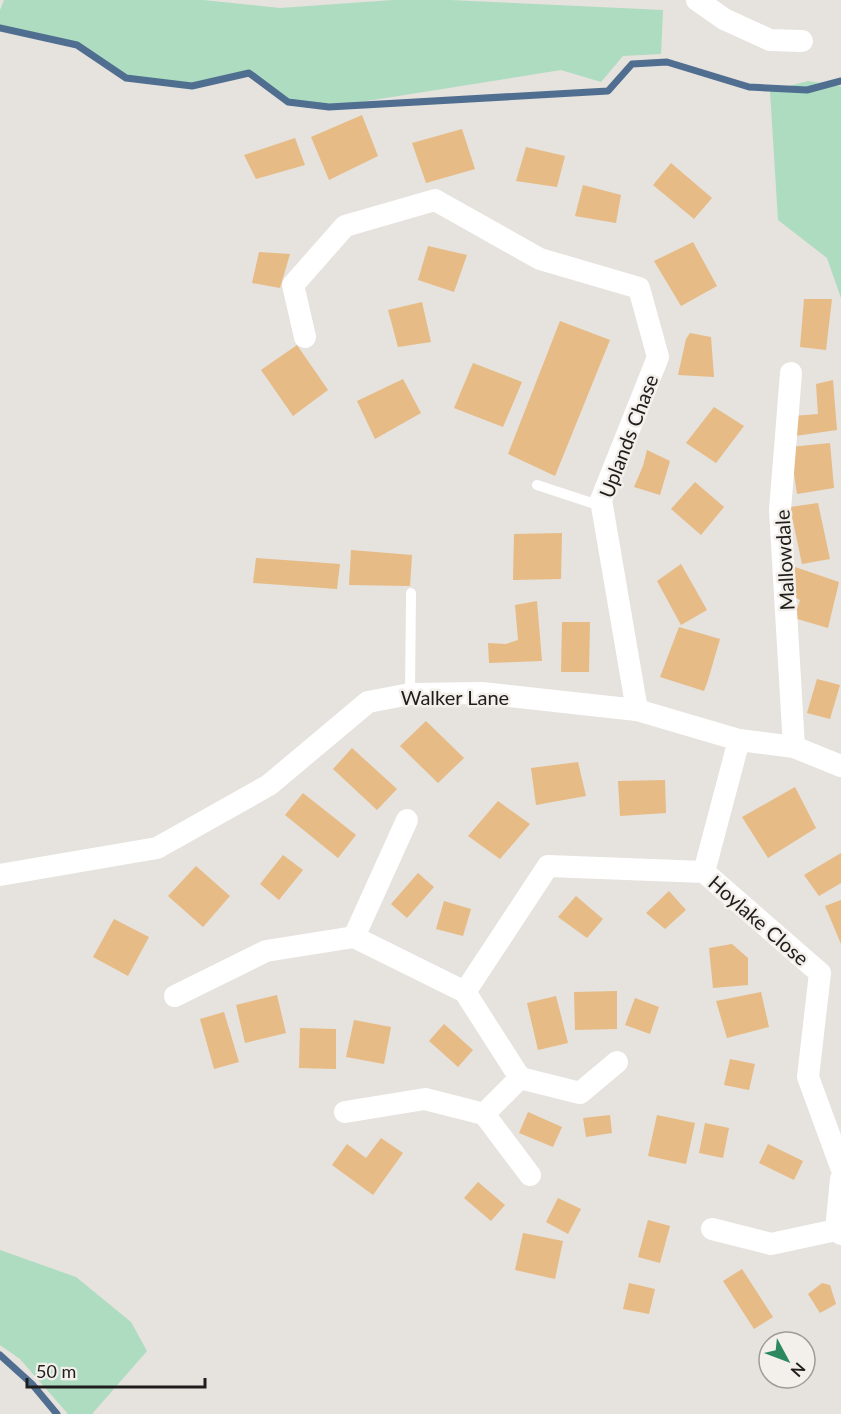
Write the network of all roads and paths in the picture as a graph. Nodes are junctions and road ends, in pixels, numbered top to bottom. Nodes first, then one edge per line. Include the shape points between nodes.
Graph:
1 (697, 0) edge
2 (802, 41) dead end
3 (305, 337) dead end
4 (791, 373) dead end
5 (537, 485) dead end
6 (601, 506) junction
7 (411, 594) dead end
8 (410, 694) junction
9 (637, 710) junction
10 (739, 740) junction
11 (794, 747) junction
12 (841, 766) edge
13 (407, 820) dead end
14 (704, 872) junction
15 (0, 875) edge
16 (354, 936) junction
17 (465, 992) junction
18 (175, 996) dead end
19 (617, 1062) dead end
20 (520, 1077) junction
21 (345, 1112) dead end
22 (484, 1114) junction
23 (841, 1167) edge
24 (530, 1174) dead end
25 (841, 1179) edge
26 (712, 1228) dead end
27 (839, 1232) edge

1 - 2 street via 724,19 770,40
3 - 6 street, Uplands Chase via 293,285 345,226 435,200 540,259 639,288 658,357
4 - 11 street, Mallowdale via 780,510
5 - 6 lane
6 - 9 street, Uplands Chase
7 - 8 lane
8 - 9 street, Walker Lane via 482,693
8 - 15 street, Walker Lane via 368,702 269,785 157,848
9 - 10 street, Walker Lane
10 - 11 street, Walker Lane
10 - 14 street, Hoylake Close
11 - 12 street, Walker Lane
13 - 16 street
14 - 17 street via 548,866
14 - 23 street, Hoylake Close via 820,973 808,1077
16 - 17 street
16 - 18 street via 267,951
17 - 20 street
19 - 20 street via 580,1093
20 - 22 street
21 - 22 street via 424,1099
22 - 24 street
25 - 27 street
26 - 27 street via 771,1244

